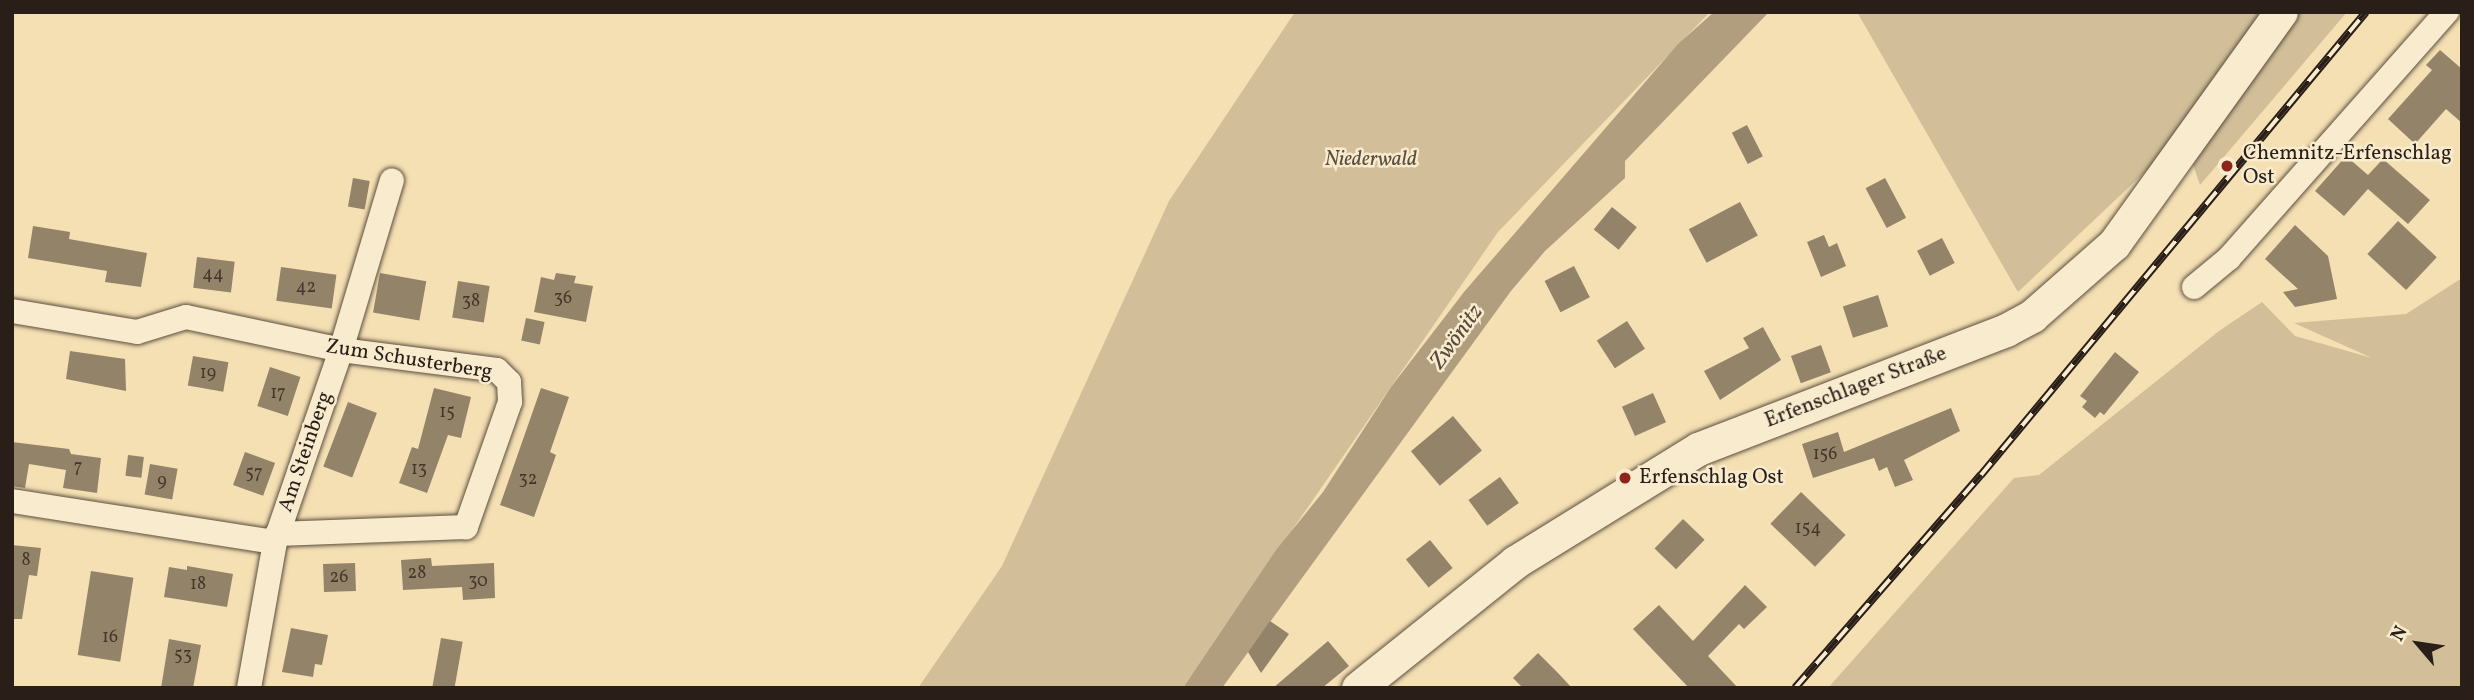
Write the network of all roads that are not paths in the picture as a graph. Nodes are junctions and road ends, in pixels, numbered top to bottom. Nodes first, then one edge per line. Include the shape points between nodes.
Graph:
1 (2281, 12) edge
2 (2447, 12) edge
3 (392, 180) dead end
4 (2194, 287) dead end
5 (12, 312) edge
6 (341, 350) junction
7 (12, 501) edge
8 (276, 538) junction
9 (249, 688) edge
10 (1358, 688) edge

1 - 10 main road, Erfenschlager Straße via 2114,244 2032,316 1698,449 1515,562
2 - 4 street via 2230,258
3 - 6 street, Am Steinberg
5 - 6 street, Zum Schusterberg via 137,332 186,317
6 - 8 street, Am Steinberg
6 - 8 street, Zum Schusterberg via 497,370 509,382 510,402 478,499 466,527
7 - 8 street, Zum Schusterberg
8 - 9 street, Am Steinberg

